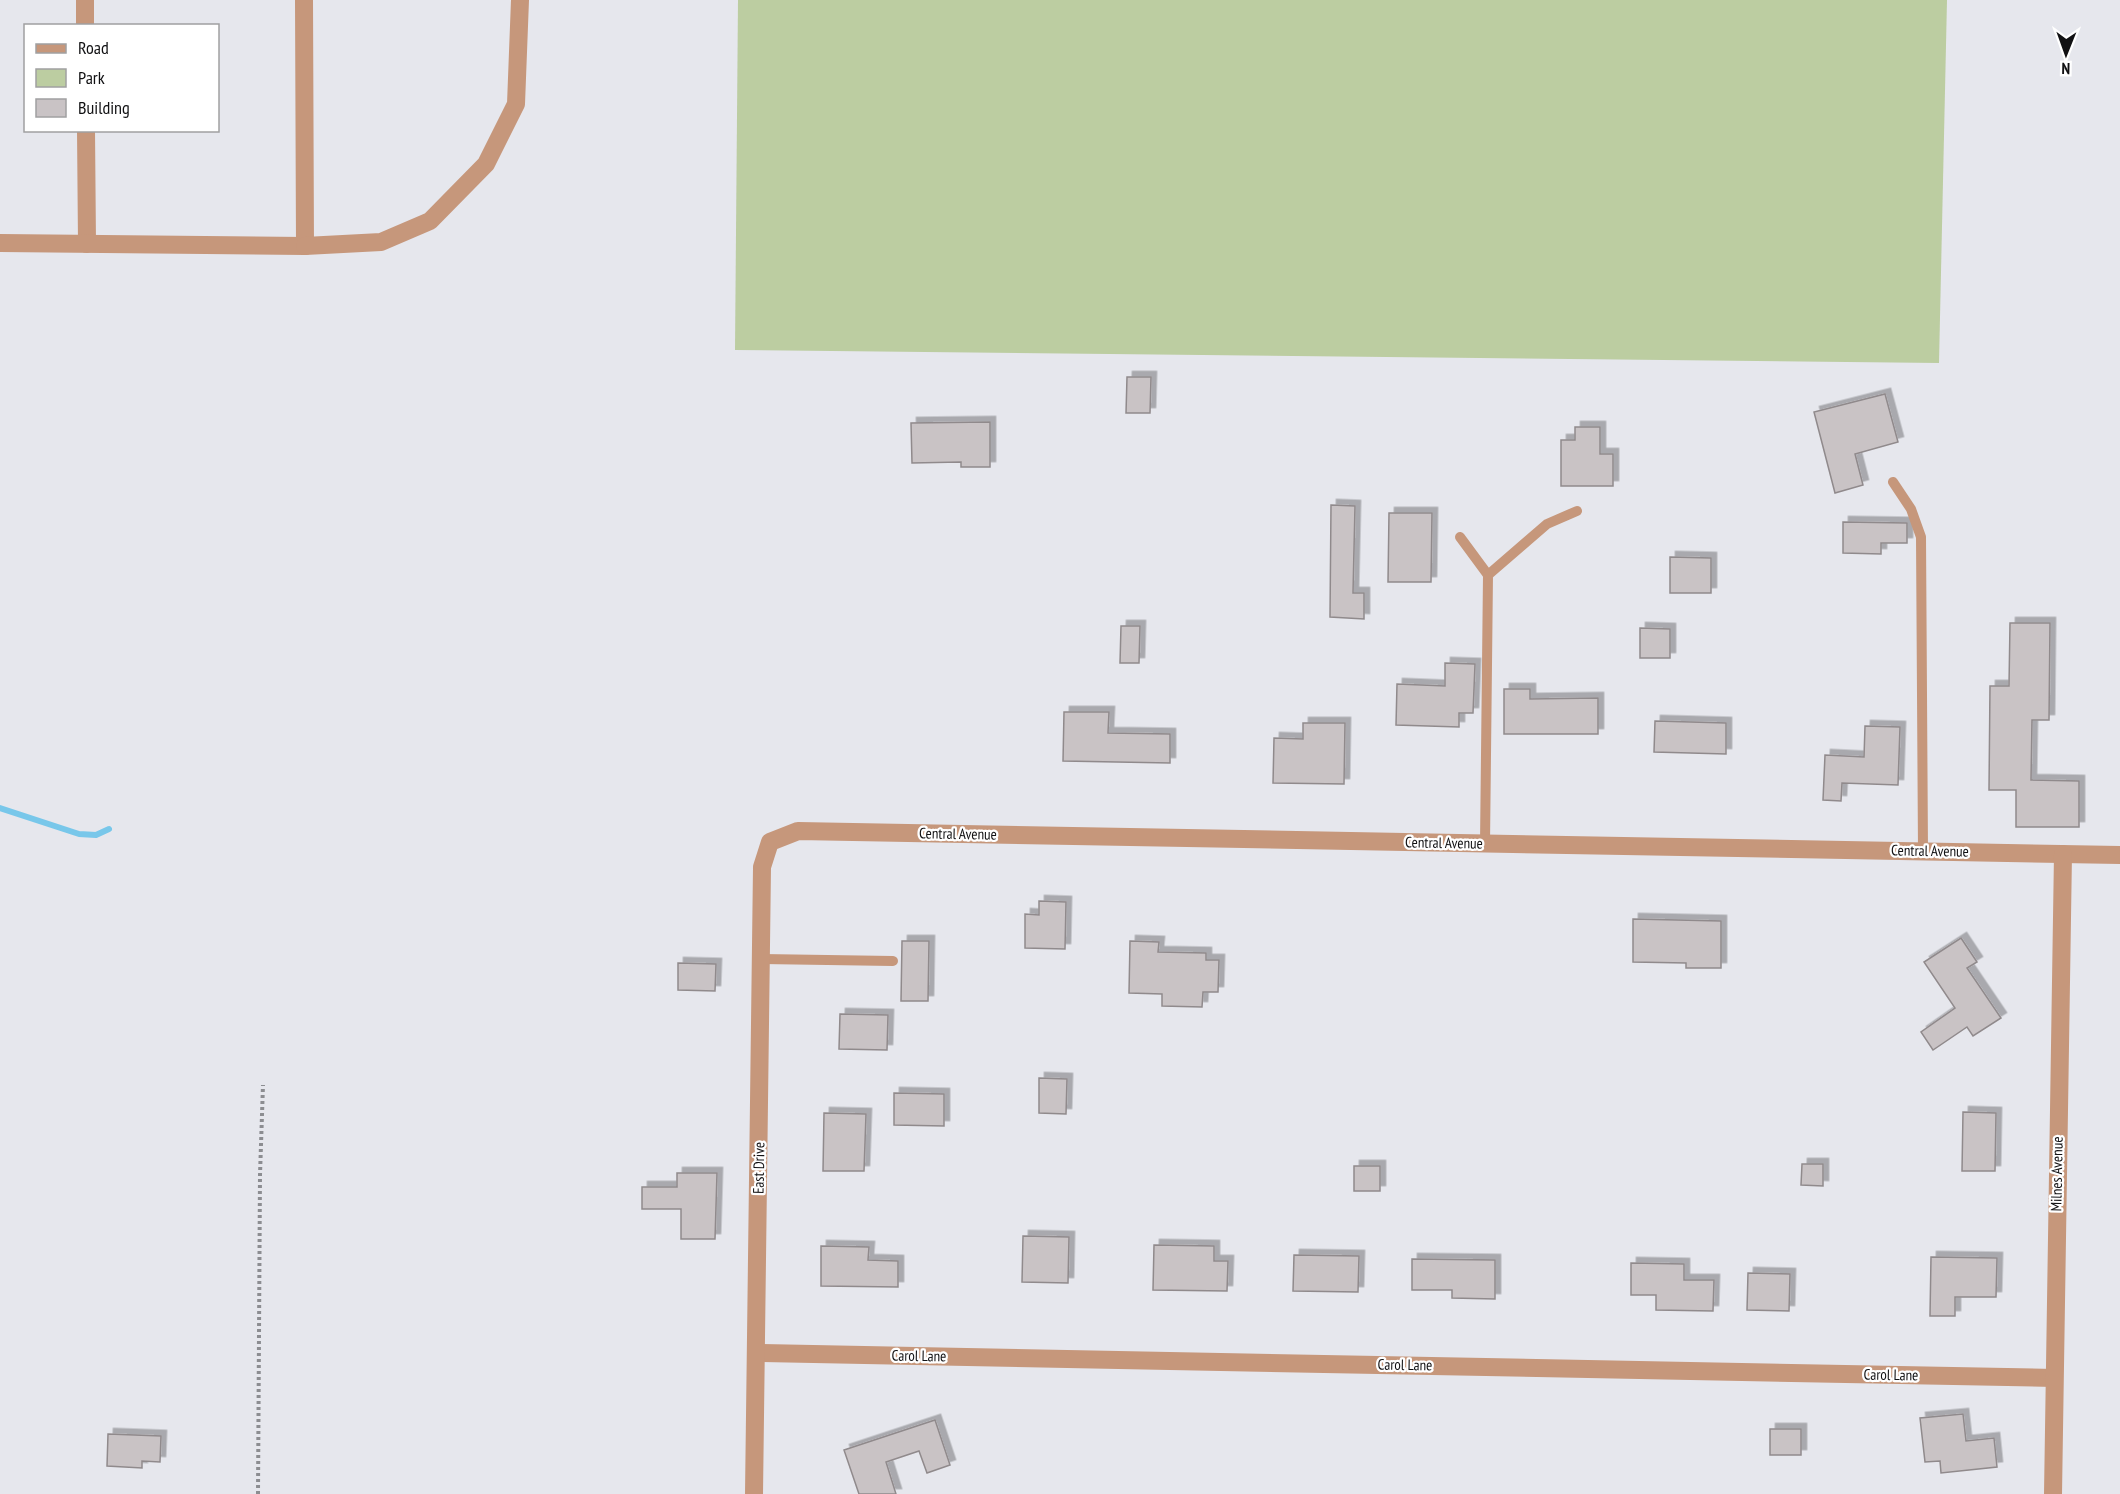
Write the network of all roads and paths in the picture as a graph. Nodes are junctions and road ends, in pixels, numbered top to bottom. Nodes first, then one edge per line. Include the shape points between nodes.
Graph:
1 (85, 0) edge
2 (304, 0) edge
3 (520, 0) edge
4 (85, 24) edge
5 (86, 132) edge
6 (0, 243) edge
7 (87, 244) junction
8 (305, 246) junction
9 (1893, 482) dead end
10 (1577, 511) dead end
11 (1461, 537) dead end
12 (1488, 575) junction
13 (771, 842) joint
14 (1485, 844) junction
15 (1923, 851) junction
16 (2063, 854) junction
17 (2120, 855) edge
18 (761, 959) junction
19 (893, 961) dead end
20 (263, 1085) dead end
21 (757, 1353) junction
22 (2054, 1378) junction
23 (258, 1494) edge
24 (754, 1494) edge
25 (2053, 1494) edge

1 - 4 street
2 - 8 street
3 - 8 street via 516,104 486,164 430,221 381,242
5 - 7 street
6 - 7 street
7 - 8 street
9 - 15 lane via 1911,509 1921,537
10 - 12 lane via 1548,524
11 - 12 lane
12 - 14 lane
13 - 14 street, Central Avenue via 798,831
13 - 18 street, East Drive via 762,867
14 - 15 street, Central Avenue
15 - 16 street, Central Avenue
16 - 17 street, Central Avenue
16 - 22 street, Milnes Avenue
18 - 19 lane
18 - 21 street, East Drive
20 - 23 path
21 - 22 street, Carol Lane
21 - 24 street, East Drive
22 - 25 street, Milnes Avenue

